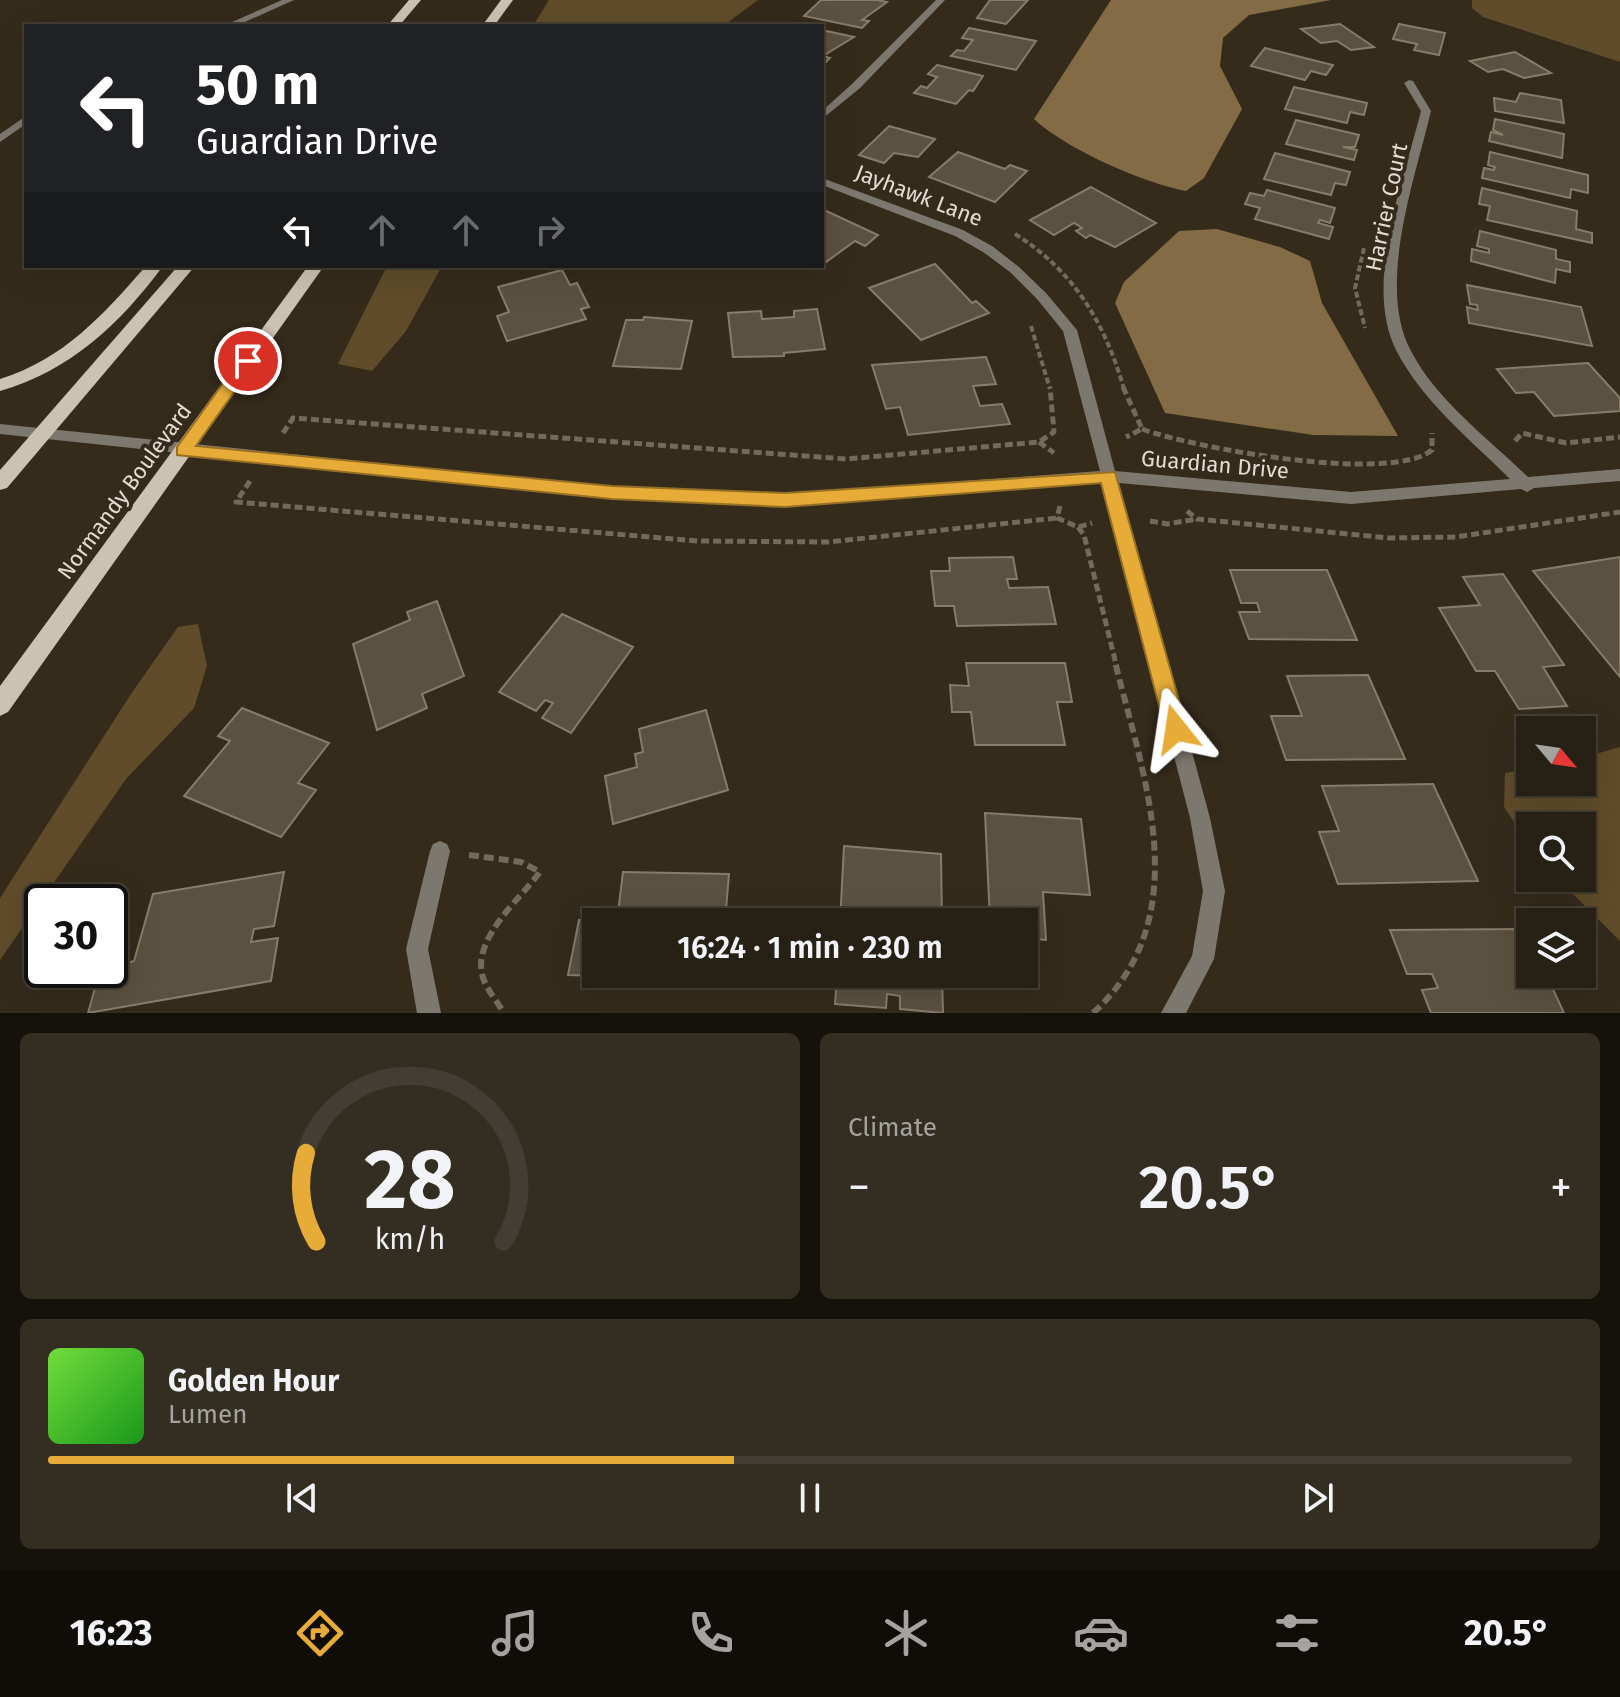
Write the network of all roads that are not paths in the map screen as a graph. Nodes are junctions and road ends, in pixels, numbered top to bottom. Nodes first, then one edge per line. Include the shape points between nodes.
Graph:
1 (290, 0) edge
2 (415, 0) edge
3 (507, 0) edge
4 (941, 0) edge
5 (233, 24) edge
6 (395, 24) edge
7 (489, 24) edge
8 (1409, 83) dead end
9 (824, 114) edge
10 (24, 121) edge
11 (0, 139) edge
12 (824, 182) edge
13 (153, 268) edge
14 (185, 268) edge
15 (315, 268) edge
16 (0, 385) edge
17 (0, 429) edge
18 (41, 435) junction
19 (183, 451) junction
20 (1620, 475) edge
21 (1108, 476) junction
22 (0, 483) edge
23 (1527, 486) junction
24 (0, 705) edge
25 (440, 851) road end
26 (429, 1013) edge
27 (1173, 1013) edge

1 - 5 street
2 - 6 main road
3 - 7 main road
4 - 9 street
8 - 23 street, Harrier Court via 1426,111 1390,270 1390,309 1402,349 1429,384
10 - 11 street
12 - 21 street, Jayhawk Lane via 982,242 1039,289 1070,330
13 - 16 main road via 79,349 45,371
14 - 18 main road
15 - 19 main road, Normandy Boulevard
17 - 18 street, Guardian Drive
18 - 19 street, Guardian Drive
18 - 22 main road
19 - 21 street, Guardian Drive via 612,493 785,500
19 - 24 main road, Normandy Boulevard
20 - 23 street, Guardian Drive
21 - 23 street, Guardian Drive via 1351,498
21 - 27 street, Jayhawk Lane via 1200,818 1214,891 1203,959
25 - 26 street via 417,949

